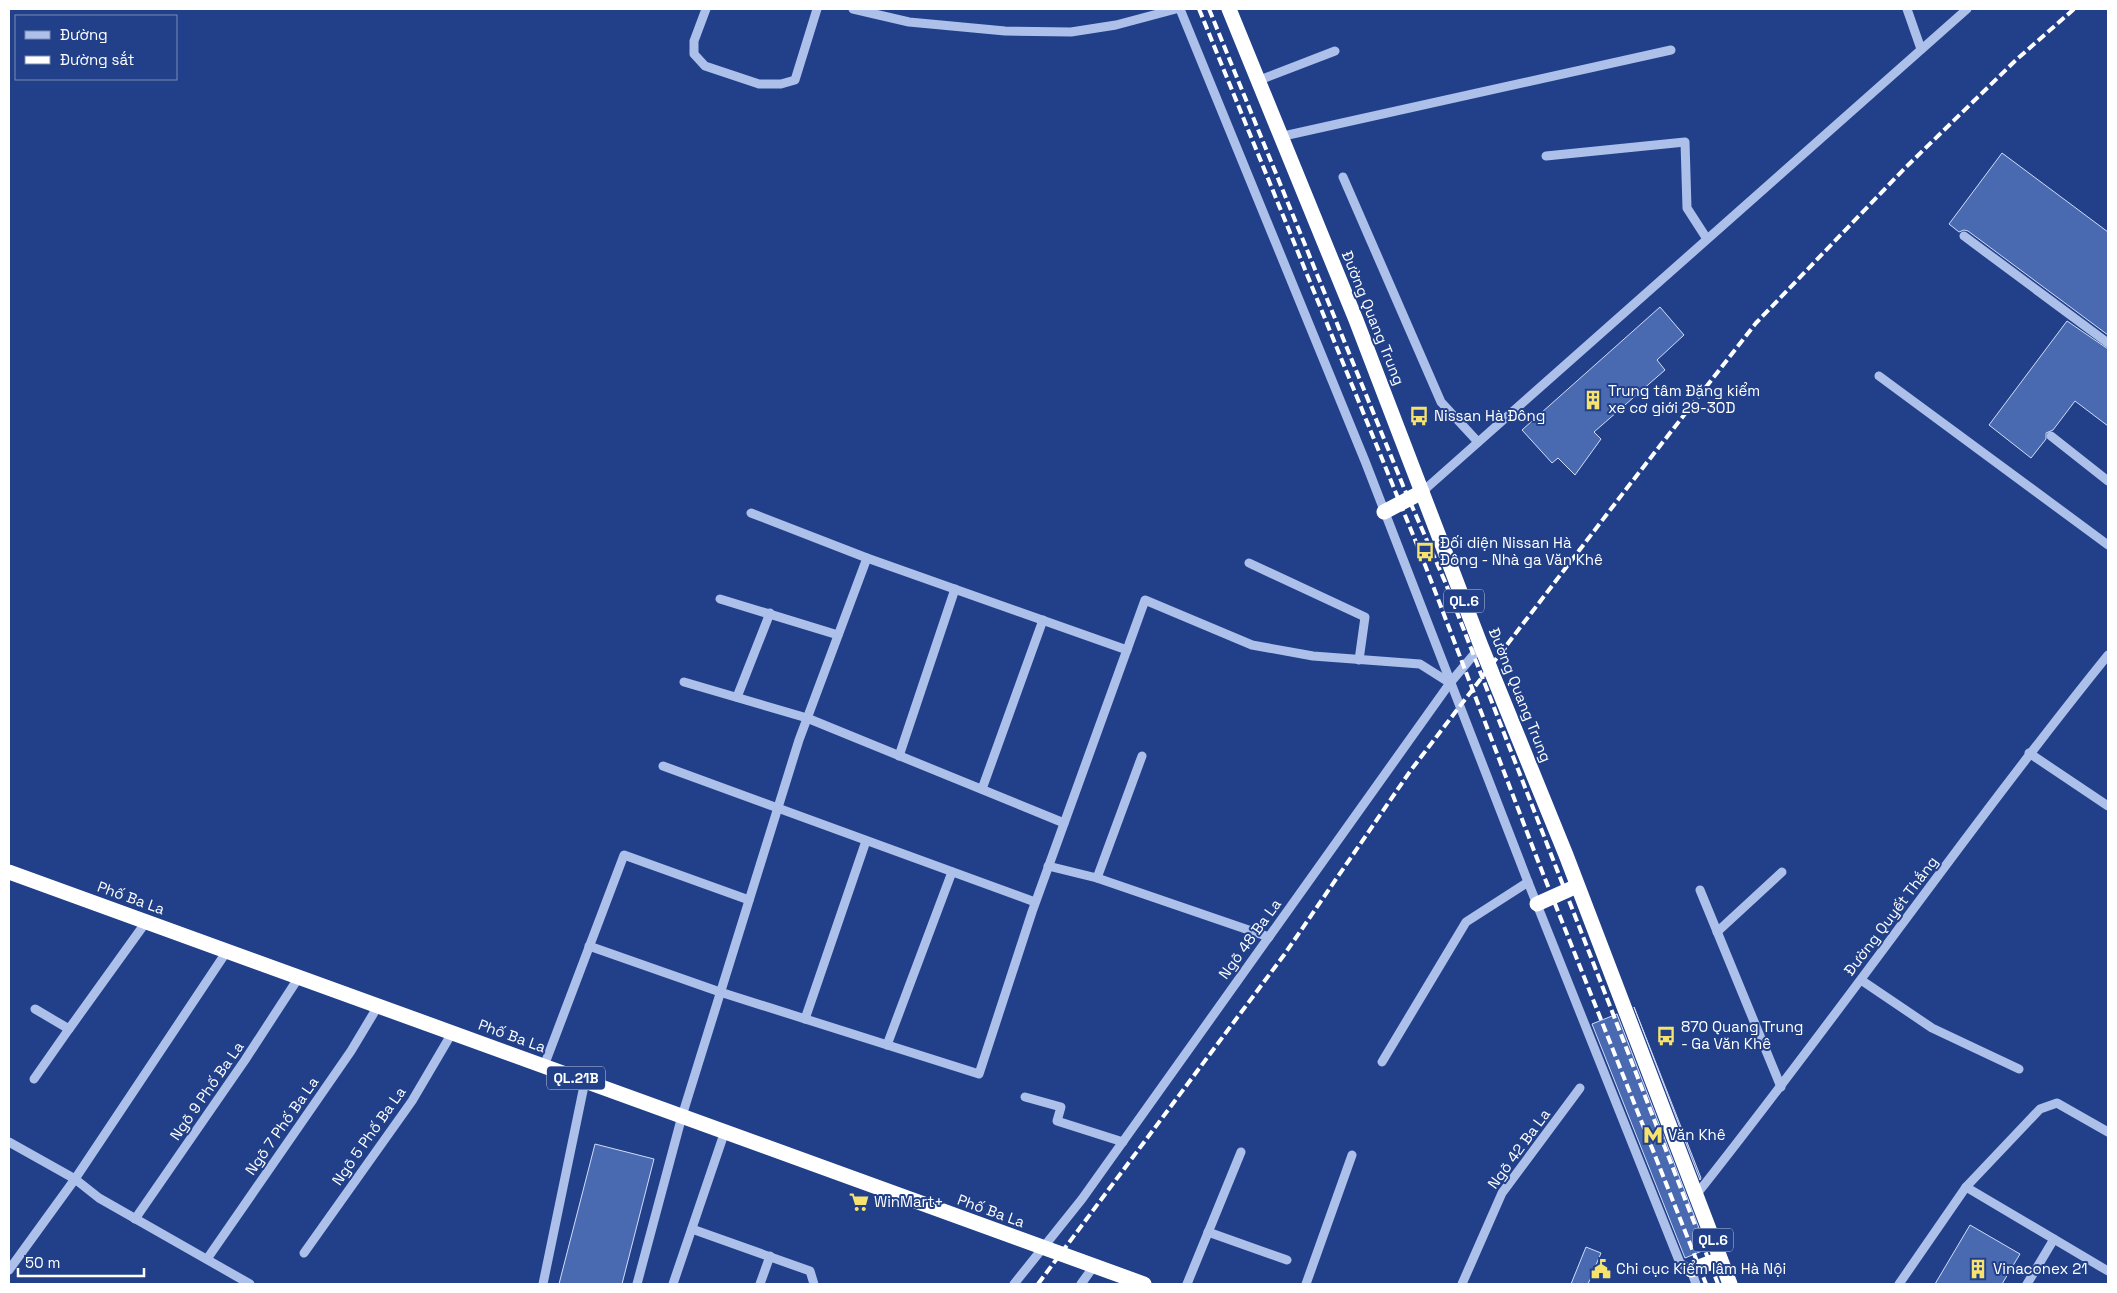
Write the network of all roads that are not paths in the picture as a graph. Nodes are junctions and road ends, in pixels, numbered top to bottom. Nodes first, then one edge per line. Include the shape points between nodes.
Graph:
1 (706, 9) edge
2 (817, 9) edge
3 (854, 9) edge
4 (1176, 9) edge
5 (1180, 9) edge
6 (1229, 9) edge
7 (1907, 9) edge
8 (1967, 9) edge
9 (1921, 49) junction
10 (1670, 50) dead end
11 (1335, 51) dead end
12 (1258, 81) junction
13 (1279, 136) junction
14 (1546, 156) dead end
15 (1344, 177) dead end
16 (1964, 236) dead end
17 (1707, 240) junction
18 (2108, 343) edge
19 (1878, 376) dead end
20 (2051, 436) dead end
21 (1478, 442) junction
22 (2108, 481) edge
23 (1422, 492) junction
24 (1384, 512) junction
25 (751, 513) dead end
26 (2108, 545) edge
27 (867, 558) junction
28 (1249, 563) dead end
29 (956, 589) junction
30 (720, 599) dead end
31 (770, 614) junction
32 (1044, 620) junction
33 (838, 635) junction
34 (1481, 646) junction
35 (1127, 650) junction
36 (2108, 655) edge
37 (1359, 660) junction
38 (684, 682) dead end
39 (1450, 683) junction
40 (737, 697) junction
41 (807, 718) junction
42 (2029, 753) junction
43 (899, 756) junction
44 (1142, 756) dead end
45 (663, 766) dead end
46 (982, 789) junction
47 (2108, 806) edge
48 (778, 808) junction
49 (1064, 823) junction
50 (866, 841) junction
51 (1048, 866) junction
52 (9, 872) edge
53 (952, 872) junction
54 (1782, 872) dead end
55 (1097, 878) junction
56 (1528, 882) junction
57 (1577, 886) junction
58 (1700, 890) dead end
59 (749, 900) junction
60 (1035, 902) junction
61 (1537, 904) junction
62 (146, 922) junction
63 (1717, 932) junction
64 (1269, 937) junction
65 (589, 946) junction
66 (226, 951) junction
67 (299, 977) junction
68 (1860, 980) junction
69 (720, 992) junction
70 (378, 1006) junction
71 (35, 1009) dead end
72 (805, 1019) junction
73 (69, 1029) junction
74 (452, 1033) junction
75 (887, 1045) junction
76 (1382, 1062) dead end
77 (544, 1066) junction
78 (2019, 1068) dead end
79 (34, 1079) dead end
80 (585, 1081) junction
81 (1781, 1087) junction
82 (1580, 1088) dead end
83 (1025, 1097) dead end
84 (682, 1116) junction
85 (725, 1132) junction
86 (2108, 1132) edge
87 (9, 1142) edge
88 (1123, 1142) junction
89 (1241, 1152) dead end
90 (1352, 1155) dead end
91 (75, 1179) junction
92 (1966, 1187) junction
93 (1696, 1195) junction
94 (135, 1218) junction
95 (692, 1229) junction
96 (1208, 1232) junction
97 (2054, 1239) junction
98 (1042, 1249) junction
99 (304, 1252) dead end
100 (770, 1256) junction
101 (206, 1259) junction
102 (1720, 1259) junction
103 (1287, 1260) dead end
104 (1094, 1266) junction
105 (9, 1270) edge
106 (2108, 1271) edge
107 (1694, 1277) edge
108 (250, 1284) edge
109 (544, 1284) edge
110 (637, 1284) edge
111 (673, 1284) edge
112 (760, 1284) edge
113 (814, 1284) edge
114 (1014, 1284) edge
115 (1081, 1284) edge
116 (1144, 1284) edge
117 (1187, 1284) edge
118 (1306, 1284) edge
119 (1462, 1284) edge
120 (1730, 1284) edge
121 (1899, 1284) edge
122 (2027, 1284) edge

1 - 2 street via 694,41 694,54 705,66 759,84 795,80
3 - 4 street via 909,22 1005,31 1071,32 1116,25
5 - 24 street
6 - 12 highway, Đường Quang Trung / QL.6
7 - 9 street
8 - 9 street
9 - 17 street
10 - 13 street
11 - 12 street
12 - 13 highway, Đường Quang Trung / QL.6
13 - 23 highway, Đường Quang Trung / QL.6 via 1356,320
14 - 17 street via 1684,142 1687,208
15 - 21 street via 1441,402
16 - 18 street
17 - 21 street
19 - 26 street
20 - 22 street
21 - 23 street
23 - 24 highway
23 - 34 highway, Đường Quang Trung / QL.6
24 - 39 street
25 - 27 street
27 - 29 street
27 - 33 street
28 - 37 street via 1364,617
29 - 32 street
29 - 43 street
30 - 31 street
31 - 33 street
31 - 40 street
32 - 35 street
32 - 46 street
33 - 41 street
34 - 39 street, Ngõ 48 Ba La
34 - 57 highway, Đường Quang Trung / QL.6
35 - 37 street via 1145,600 1252,645
35 - 49 street
36 - 42 street, Đường Quyết Thắng
37 - 39 street via 1420,664
38 - 40 street
39 - 56 street
39 - 64 street, Ngõ 48 Ba La
40 - 41 street
41 - 43 street
41 - 48 street
42 - 47 street
42 - 68 street, Đường Quyết Thắng
43 - 46 street
44 - 55 street
45 - 48 street
46 - 49 street
48 - 50 street
48 - 59 street
49 - 51 street
50 - 53 street
50 - 72 street
51 - 55 street
51 - 60 street
52 - 62 highway, Phố Ba La / QL.21B
53 - 60 street
53 - 75 street
54 - 63 street
55 - 64 street
56 - 61 street
56 - 76 street via 1466,922
57 - 61 highway
57 - 93 highway, Đường Quang Trung / QL.6
58 - 63 street
59 - 65 street via 624,855
59 - 69 street
60 - 75 street via 979,1074
61 - 107 street via 1680,1263
62 - 66 highway, Phố Ba La / QL.21B
62 - 73 street
63 - 81 street
64 - 88 street, Ngõ 48 Ba La
65 - 69 street
65 - 77 street
66 - 67 highway, Phố Ba La / QL.21B
66 - 91 street
67 - 70 highway, Phố Ba La / QL.21B
67 - 94 street, Ngõ 9 Phố Ba La
68 - 78 street via 1932,1028
68 - 81 street, Đường Quyết Thắng
69 - 72 street
69 - 84 street
70 - 74 highway, Phố Ba La / QL.21B
70 - 101 street, Ngõ 7 Phố Ba La via 351,1051
71 - 73 street
72 - 75 street
73 - 79 street
74 - 77 highway, Phố Ba La / QL.21B
74 - 99 street, Ngõ 5 Phố Ba La via 412,1102
77 - 80 highway, Phố Ba La / QL.21B
80 - 84 highway, Phố Ba La / QL.21B
80 - 109 street
81 - 93 street, Đường Quyết Thắng
82 - 119 street, Ngõ 42 Ba La via 1502,1194
83 - 88 street via 1061,1107 1057,1121
84 - 85 highway, Phố Ba La / QL.21B
84 - 110 street
85 - 95 street
85 - 98 highway, Phố Ba La / QL.21B
86 - 92 street via 2057,1103 2040,1109
87 - 91 street
88 - 98 street, Ngõ 48 Ba La
89 - 96 street
90 - 118 street
91 - 94 street via 99,1198
91 - 105 street
92 - 97 street
92 - 121 street
93 - 102 highway, Đường Quang Trung / QL.6
94 - 101 street
95 - 100 street
95 - 111 street
96 - 103 street
96 - 117 street
97 - 106 street
97 - 122 street
98 - 104 highway, Phố Ba La / QL.21B
98 - 114 street, Ngõ 48 Ba La
100 - 112 street
100 - 113 street via 810,1270
101 - 108 street
102 - 107 highway
102 - 120 highway, Đường Quang Trung / QL.6
104 - 115 street
104 - 116 highway, Phố Ba La / QL.21B

